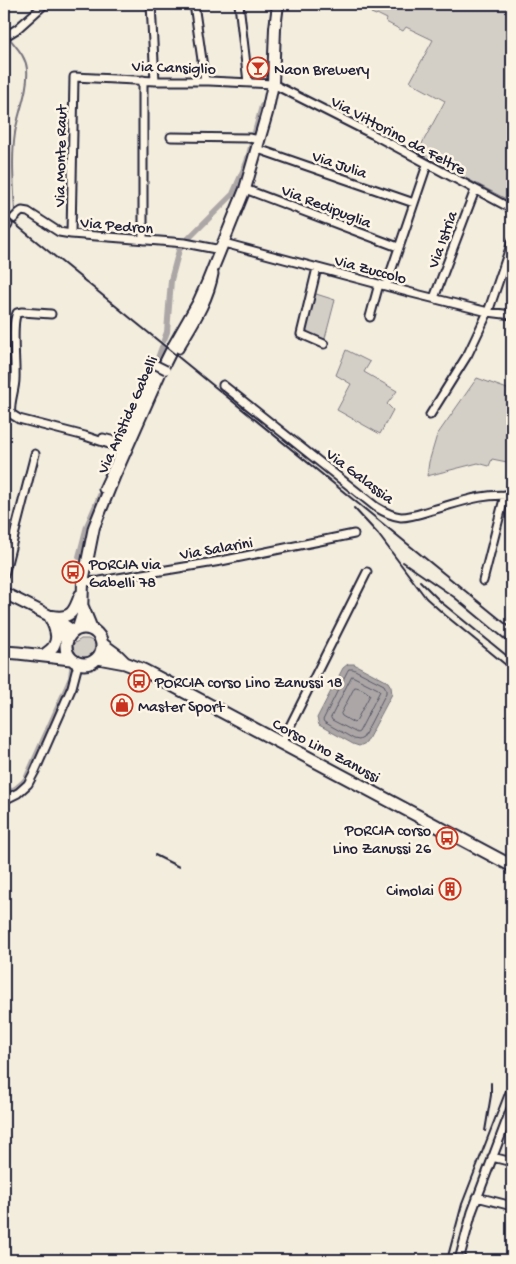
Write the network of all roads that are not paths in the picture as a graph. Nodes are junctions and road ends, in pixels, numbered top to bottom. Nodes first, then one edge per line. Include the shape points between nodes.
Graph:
1 (45, 4) edge
2 (151, 4) edge
3 (194, 4) edge
4 (239, 4) edge
5 (278, 4) edge
6 (4, 37) edge
7 (74, 77) joint
8 (143, 80) junction
9 (155, 81) junction
10 (205, 81) junction
11 (248, 82) junction
12 (272, 84) junction
13 (171, 137) dead end
14 (255, 142) junction
15 (427, 164) junction
16 (245, 189) junction
17 (475, 190) junction
18 (414, 203) junction
19 (512, 209) edge
20 (11, 222) edge
21 (71, 234) junction
22 (143, 240) junction
23 (512, 242) edge
24 (223, 246) junction
25 (398, 247) junction
26 (217, 261) junction
27 (317, 268) junction
28 (382, 285) junction
29 (434, 298) junction
30 (488, 312) junction
31 (51, 314) dead end
32 (512, 315) edge
33 (370, 317) dead end
34 (324, 344) dead end
35 (179, 349) dead end
36 (223, 385) dead end
37 (430, 415) dead end
38 (125, 446) junction
39 (35, 454) dead end
40 (508, 496) edge
41 (354, 534) dead end
42 (367, 572) dead end
43 (4, 575) edge
44 (483, 581) dead end
45 (83, 585) junction
46 (4, 593) edge
47 (82, 606) junction
48 (49, 616) junction
49 (92, 630) junction
50 (70, 636) junction
51 (102, 644) junction
52 (4, 652) edge
53 (46, 653) junction
54 (29, 654) junction
55 (98, 658) junction
56 (74, 661) junction
57 (125, 663) junction
58 (282, 742) junction
59 (4, 800) edge
60 (512, 866) edge
61 (512, 1106) edge
62 (492, 1157) junction
63 (512, 1162) edge
64 (477, 1197) junction
65 (512, 1206) edge
66 (459, 1260) edge

1 - 6 street
2 - 9 street
3 - 10 street
4 - 11 street
5 - 12 main road, Via Aristide Gabelli
7 - 8 street, Via Cansiglio
7 - 21 street, Via Monte Raut
8 - 9 street, Via Cansiglio
8 - 22 street
9 - 10 street, Via Cansiglio
10 - 11 street, Via Cansiglio
11 - 12 street, Via Cansiglio
12 - 14 main road, Via Aristide Gabelli via 267,113
12 - 15 street, Via Vittorino da Feltre
13 - 14 street, Via Julia
14 - 16 main road, Via Aristide Gabelli
14 - 18 street, Via Julia
15 - 17 street, Via Vittorino da Feltre
15 - 18 street
16 - 24 main road, Via Aristide Gabelli
16 - 25 street, Via Redipuglia
17 - 19 street, Via Vittorino da Feltre
17 - 29 street, Via Istria
18 - 25 street
20 - 21 street, Via Pedron via 22,212 28,212 59,232
21 - 22 street, Via Pedron
22 - 24 street, Via Pedron
23 - 30 street
24 - 26 main road, Via Aristide Gabelli
24 - 27 street, Via Zuccolo
25 - 28 street
26 - 35 street, Via Aristide Gabelli via 212,287
26 - 38 main road, Via Aristide Gabelli
27 - 28 street, Via Zuccolo
27 - 34 street via 301,334
28 - 29 street, Via Zuccolo
28 - 33 street
29 - 30 street, Via Zuccolo
30 - 32 street, Via Zuccolo
30 - 37 street via 468,354
31 - 38 street via 22,312 15,315 12,415
36 - 40 street, Via Galassia via 385,512 402,517 414,516 466,500 490,495
38 - 38 street, bridge via 133,446 166,370 156,365
38 - 45 main road, Via Aristide Gabelli via 94,527
39 - 43 street
40 - 44 street, Via Galassia
41 - 45 street, Via Salarini
42 - 58 street
45 - 47 main road, Via Aristide Gabelli
45 - 48 main road, Via Aristide Gabelli via 78,602 69,615
46 - 48 main road
47 - 49 main road, Via Aristide Gabelli
47 - 50 main road, Via Aristide Gabelli via 82,615
48 - 50 main road via 63,624
48 - 53 main road via 56,638 53,648
49 - 50 main road via 88,628
49 - 51 main road
50 - 53 main road via 55,650
50 - 56 main road via 67,655
51 - 55 main road
51 - 57 main road, Corso Lino Zanussi
52 - 54 main road
53 - 54 main road
54 - 56 main road
55 - 56 main road via 86,664
55 - 57 main road, Corso Lino Zanussi
56 - 59 street via 77,668 72,687 35,771 18,794
57 - 58 main road, Corso Lino Zanussi
58 - 60 main road, Corso Lino Zanussi
61 - 62 street
62 - 63 street
62 - 64 street
64 - 65 street
64 - 66 street

